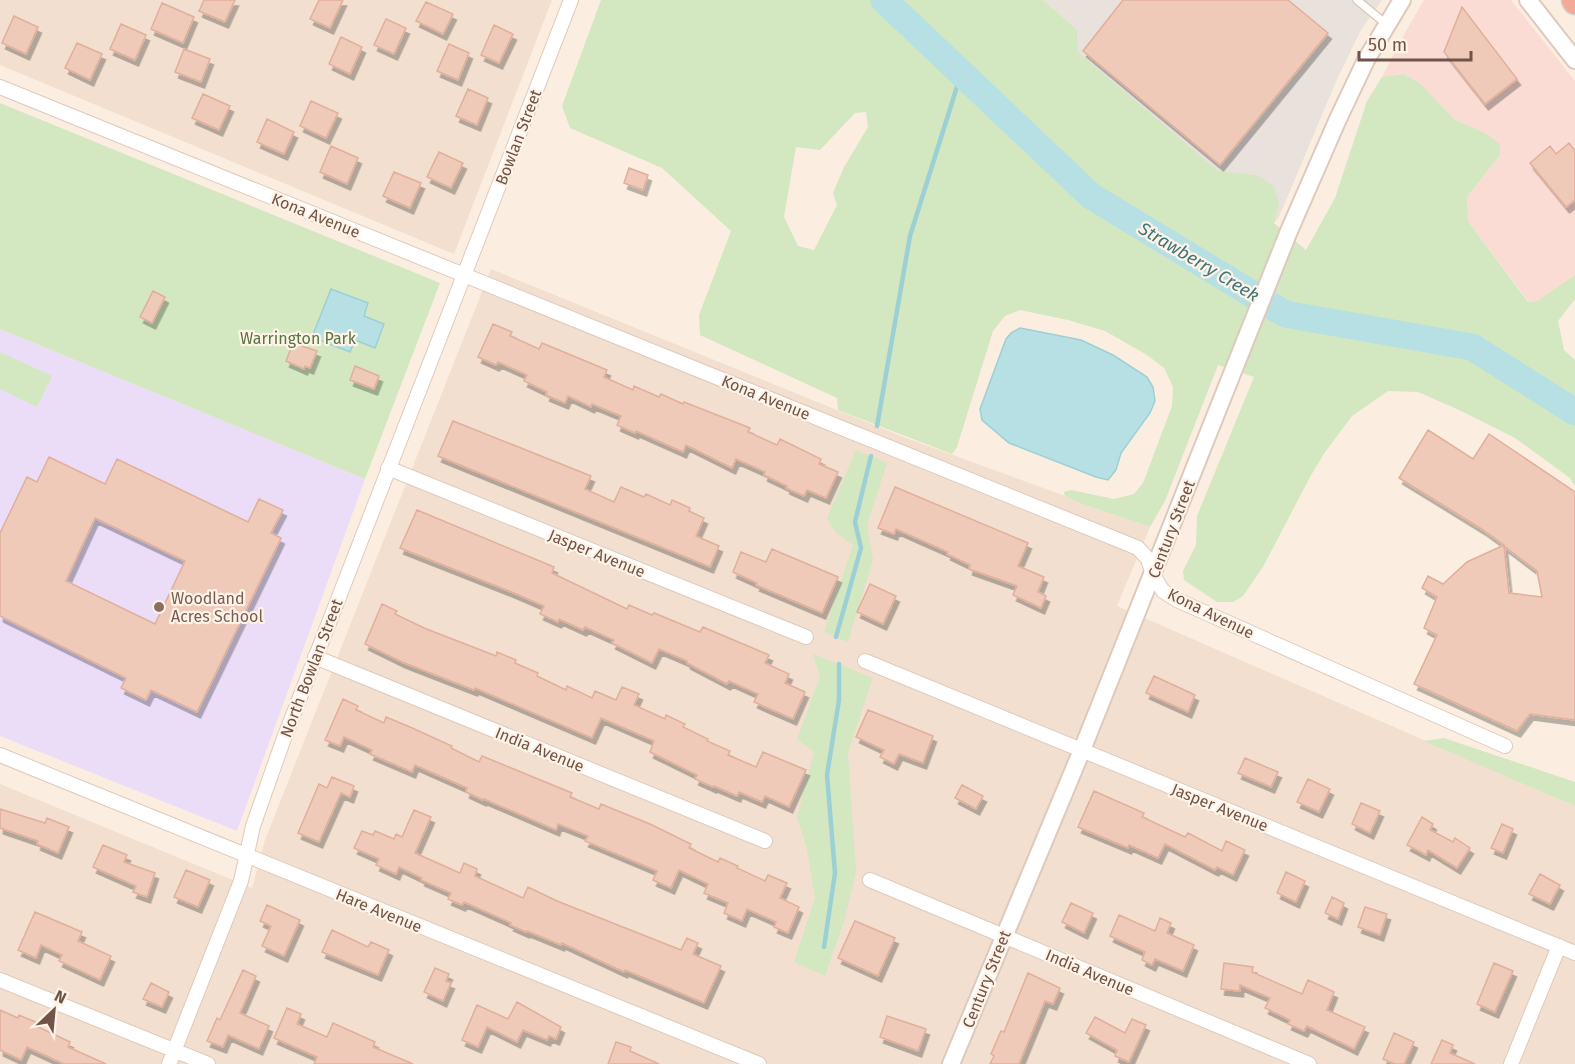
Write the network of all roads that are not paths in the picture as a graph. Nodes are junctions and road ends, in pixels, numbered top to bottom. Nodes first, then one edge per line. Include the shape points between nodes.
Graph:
1 (571, 0) edge
2 (1357, 0) edge
3 (1402, 0) edge
4 (1528, 0) edge
5 (1386, 24) junction
6 (1575, 60) edge
7 (0, 87) edge
8 (465, 275) junction
9 (388, 468) junction
10 (1153, 575) junction
11 (806, 638) dead end
12 (315, 657) junction
13 (865, 661) dead end
14 (1505, 746) dead end
15 (1082, 750) junction
16 (0, 755) edge
17 (765, 841) dead end
18 (246, 856) junction
19 (870, 880) dead end
20 (1003, 936) junction
21 (1559, 946) junction
22 (1575, 953) edge
23 (0, 980) edge
24 (174, 1051) junction
25 (169, 1064) edge
26 (208, 1064) edge
27 (759, 1064) edge
28 (951, 1064) edge
29 (1309, 1064) edge
30 (1511, 1064) edge

1 - 8 street, Bowlan Street
2 - 5 lane
3 - 5 street, Century Street
4 - 6 street
5 - 10 street, Century Street via 1338,119 1289,231
7 - 8 street, Kona Avenue
8 - 9 street, North Bowlan Street
8 - 10 street, Kona Avenue via 1138,548 1148,559
9 - 11 street, Jasper Avenue
9 - 12 street, North Bowlan Street
10 - 14 street, Kona Avenue via 1163,591 1177,600
10 - 15 street, Century Street
12 - 17 street, India Avenue
12 - 18 street, North Bowlan Street via 257,815
13 - 15 street, Jasper Avenue
15 - 20 street, Century Street
15 - 21 street, Jasper Avenue
16 - 18 street, Hare Avenue
18 - 24 street, North Bowlan Street via 241,881
18 - 27 street, Hare Avenue
19 - 20 street, India Avenue
20 - 28 street, Century Street
20 - 29 street, India Avenue
21 - 22 street, Jasper Avenue
21 - 30 street
23 - 24 street
24 - 25 street, North Bowlan Street
24 - 26 street

